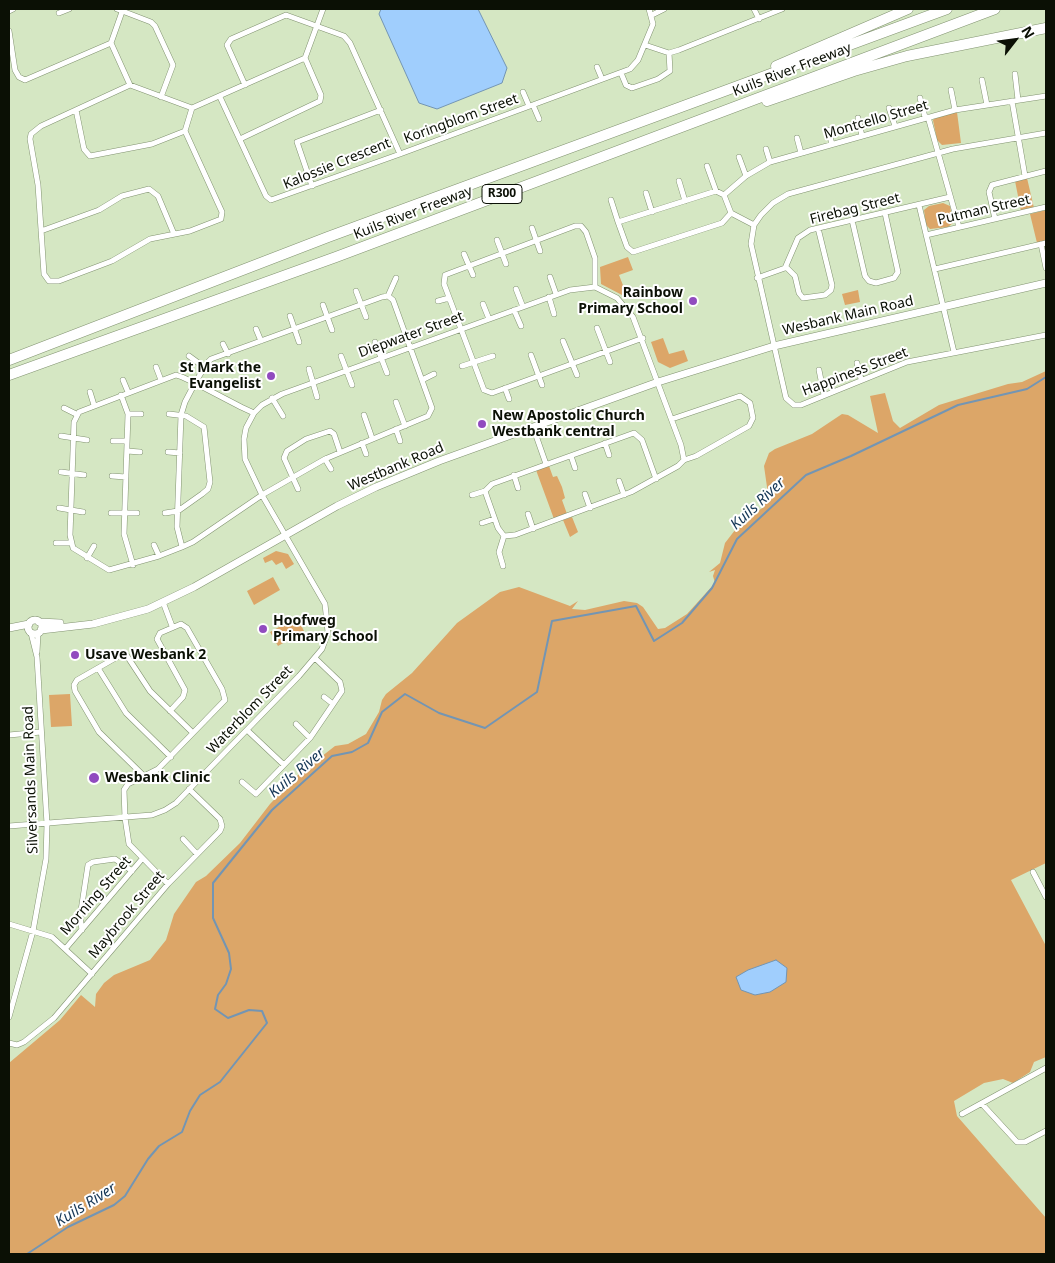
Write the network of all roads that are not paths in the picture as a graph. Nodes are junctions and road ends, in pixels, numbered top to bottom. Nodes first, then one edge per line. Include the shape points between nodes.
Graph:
1 (13, 9) edge
2 (69, 9) edge
3 (121, 9) edge
4 (323, 9) edge
5 (649, 9) edge
6 (664, 9) edge
7 (754, 9) edge
8 (782, 9) edge
9 (908, 9) edge
10 (947, 9) edge
11 (994, 9) edge
12 (9, 11) edge
13 (59, 13) dead end
14 (652, 15) junction
15 (759, 19) junction
16 (317, 26) junction
17 (1046, 28) edge
18 (9, 31) edge
19 (111, 43) junction
20 (645, 45) junction
21 (669, 53) junction
22 (305, 58) junction
23 (597, 67) dead end
24 (621, 73) junction
25 (1015, 74) dead end
26 (602, 79) junction
27 (982, 80) dead end
28 (130, 85) junction
29 (245, 85) junction
30 (950, 90) dead end
31 (523, 92) dead end
32 (1046, 96) edge
33 (161, 97) junction
34 (220, 97) junction
35 (920, 98) dead end
36 (1018, 100) junction
37 (1012, 101) junction
38 (531, 105) junction
39 (986, 105) junction
40 (192, 108) junction
41 (889, 108) dead end
42 (76, 110) junction
43 (381, 110) junction
44 (675, 110) junction
45 (955, 110) junction
46 (927, 117) junction
47 (858, 118) dead end
48 (539, 119) dead end
49 (697, 120) junction
50 (895, 126) junction
51 (828, 130) dead end
52 (185, 131) junction
53 (1046, 133) edge
54 (862, 136) junction
55 (797, 138) dead end
56 (1017, 138) junction
57 (240, 139) junction
58 (832, 144) junction
59 (766, 149) dead end
60 (938, 152) junction
61 (801, 153) junction
62 (400, 154) junction
63 (739, 157) dead end
64 (770, 162) junction
65 (707, 166) dead end
66 (1046, 171) edge
67 (746, 176) junction
68 (1025, 176) junction
69 (679, 181) dead end
70 (312, 186) junction
71 (716, 191) junction
72 (646, 193) dead end
73 (724, 195) junction
74 (950, 197) junction
75 (611, 200) dead end
76 (685, 201) junction
77 (919, 205) junction
78 (1046, 207) edge
79 (652, 212) junction
80 (731, 213) junction
81 (885, 213) junction
82 (996, 219) junction
83 (852, 220) junction
84 (618, 222) junction
85 (754, 226) junction
86 (959, 227) junction
87 (532, 228) dead end
88 (818, 228) junction
89 (41, 231) junction
90 (174, 234) junction
91 (926, 235) junction
92 (498, 240) dead end
93 (536, 240) junction
94 (1043, 244) edge
95 (540, 251) dead end
96 (502, 252) junction
97 (464, 254) dead end
98 (506, 264) dead end
99 (469, 265) junction
100 (786, 267) junction
101 (1046, 268) edge
102 (934, 269) junction
103 (473, 275) dead end
104 (550, 277) dead end
105 (396, 278) dead end
106 (757, 278) junction
107 (1046, 283) edge
108 (595, 286) junction
109 (516, 289) dead end
110 (356, 291) dead end
111 (556, 294) junction
112 (388, 296) junction
113 (549, 297) junction
114 (449, 298) junction
115 (438, 301) dead end
116 (361, 304) junction
117 (483, 304) dead end
118 (324, 305) dead end
119 (523, 307) junction
120 (944, 308) junction
121 (514, 310) junction
122 (554, 314) dead end
123 (290, 316) dead end
124 (328, 317) junction
125 (366, 317) dead end
126 (489, 319) junction
127 (520, 326) dead end
128 (597, 328) dead end
129 (256, 329) dead end
130 (294, 329) junction
131 (461, 329) junction
132 (332, 330) dead end
133 (1046, 335) edge
134 (642, 338) junction
135 (261, 341) junction
136 (563, 341) dead end
137 (299, 342) dead end
138 (375, 342) dead end
139 (223, 344) dead end
140 (774, 346) junction
141 (410, 348) junction
142 (606, 351) junction
143 (954, 352) junction
144 (228, 354) junction
145 (531, 355) dead end
146 (189, 356) dead end
147 (342, 356) dead end
148 (493, 356) dead end
149 (381, 358) junction
150 (9, 360) edge
151 (473, 362) junction
152 (610, 362) dead end
153 (857, 363) dead end
154 (572, 364) junction
155 (204, 366) junction
156 (462, 366) dead end
157 (156, 367) dead end
158 (309, 368) dead end
159 (347, 370) junction
160 (819, 370) dead end
161 (387, 373) dead end
162 (434, 374) dead end
163 (9, 375) edge
164 (577, 375) dead end
165 (539, 376) junction
166 (123, 380) dead end
167 (161, 380) junction
168 (422, 380) junction
169 (861, 380) junction
170 (658, 382) junction
171 (313, 383) junction
172 (195, 384) junction
173 (352, 385) dead end
174 (542, 386) dead end
175 (505, 388) junction
176 (90, 392) dead end
177 (128, 392) junction
178 (121, 395) junction
179 (824, 395) junction
180 (318, 397) dead end
181 (272, 398) junction
182 (509, 400) dead end
183 (396, 402) dead end
184 (94, 405) junction
185 (64, 408) dead end
186 (254, 412) junction
187 (76, 414) junction
188 (128, 414) junction
189 (141, 414) dead end
190 (169, 414) dead end
191 (181, 415) junction
192 (364, 415) dead end
193 (282, 416) dead end
194 (672, 419) junction
195 (405, 426) junction
196 (533, 427) junction
197 (396, 429) junction
198 (61, 436) dead end
199 (73, 438) junction
200 (372, 438) junction
201 (88, 440) dead end
202 (113, 441) dead end
203 (127, 441) junction
204 (400, 441) dead end
205 (362, 443) junction
206 (605, 444) junction
207 (127, 451) junction
208 (140, 452) dead end
209 (168, 452) dead end
210 (340, 452) junction
211 (180, 453) junction
212 (366, 454) dead end
213 (571, 456) junction
214 (609, 456) dead end
215 (326, 459) junction
216 (684, 460) junction
217 (546, 464) junction
218 (575, 468) dead end
219 (332, 469) dead end
220 (61, 472) dead end
221 (72, 474) junction
222 (84, 475) dead end
223 (514, 475) junction
224 (112, 476) dead end
225 (126, 477) junction
226 (292, 478) junction
227 (656, 479) junction
228 (619, 481) dead end
229 (518, 488) dead end
230 (298, 489) dead end
231 (485, 491) junction
232 (585, 494) dead end
233 (262, 495) junction
234 (472, 495) dead end
235 (624, 495) junction
236 (59, 508) dead end
237 (590, 508) junction
238 (71, 510) junction
239 (178, 511) junction
240 (83, 512) dead end
241 (124, 512) junction
242 (111, 513) dead end
243 (137, 513) dead end
244 (165, 513) dead end
245 (528, 514) dead end
246 (494, 519) junction
247 (482, 523) dead end
248 (533, 529) junction
249 (285, 535) junction
250 (504, 536) junction
251 (56, 543) dead end
252 (70, 543) junction
253 (154, 545) dead end
254 (94, 546) dead end
255 (182, 547) junction
256 (159, 556) junction
257 (87, 558) junction
258 (133, 565) junction
259 (503, 566) dead end
260 (160, 603) junction
261 (39, 622) junction
262 (172, 626) junction
263 (9, 629) edge
264 (33, 630) junction
265 (316, 658) junction
266 (98, 668) junction
267 (324, 696) dead end
268 (333, 704) junction
269 (170, 711) junction
270 (296, 724) dead end
271 (247, 730) junction
272 (41, 732) junction
273 (193, 733) junction
274 (9, 735) edge
275 (310, 738) junction
276 (171, 756) junction
277 (284, 765) junction
278 (145, 777) junction
279 (242, 782) dead end
280 (189, 789) junction
281 (125, 818) junction
282 (47, 824) junction
283 (9, 826) edge
284 (182, 839) dead end
285 (197, 854) junction
286 (142, 859) junction
287 (132, 871) junction
288 (1033, 872) dead end
289 (168, 884) junction
290 (1044, 887) edge
291 (1046, 897) edge
292 (9, 924) edge
293 (82, 930) junction
294 (33, 931) junction
295 (66, 948) junction
296 (92, 974) junction
297 (9, 1017) edge
298 (9, 1043) edge
299 (1046, 1068) edge
300 (982, 1104) junction
301 (962, 1114) dead end
302 (1046, 1131) edge

1 - 12 street
2 - 13 street
3 - 19 street
3 - 33 street via 155,26 173,65
4 - 16 street
5 - 14 street
6 - 14 street
7 - 15 street
8 - 15 street
9 - 44 highway via 703,95
10 - 44 highway, Kuils River Freeway / R300
11 - 49 highway, Kuils River Freeway / R300
14 - 20 street, Koringblom Street via 653,24
15 - 21 street
16 - 22 street
16 - 29 street, Kalossie Crescent via 286,15 231,39 227,46
16 - 43 street, Kalossie Crescent via 349,40
17 - 49 highway via 907,56 718,118
18 - 19 street via 15,70 25,80
19 - 28 street
20 - 21 street
20 - 24 street, Koringblom Street via 634,65
21 - 24 street via 670,71 663,76 632,88 625,83
22 - 29 street
22 - 57 street via 321,96 320,101
23 - 26 street
24 - 26 street, Koringblom Street
25 - 36 street
26 - 38 street, Koringblom Street
27 - 39 street
28 - 33 street
28 - 42 street
29 - 34 street
30 - 45 street
31 - 38 street, Koringblom Street
32 - 36 street, Montcello Street
33 - 40 street
34 - 40 street
34 - 57 street, Kalossie Crescent
35 - 46 street
36 - 37 street, Montcello Street
37 - 39 street, Montcello Street
37 - 56 street
38 - 48 street
38 - 62 street, Koringblom Street
39 - 45 street, Montcello Street
40 - 52 street
41 - 50 street
42 - 52 street via 88,156 152,144
42 - 89 street via 36,128 30,136
43 - 62 street, Kalossie Crescent
43 - 70 street via 297,142
44 - 150 highway, Kuils River Freeway / R300 via 328,237
45 - 46 street, Montcello Street
46 - 50 street, Montcello Street
46 - 60 street
47 - 54 street
49 - 163 highway, Kuils River Freeway / R300 via 336,257
50 - 54 street, Montcello Street
51 - 58 street
52 - 90 street via 222,216 216,223
53 - 56 street
54 - 58 street, Montcello Street
55 - 61 street
56 - 60 street
56 - 68 street
57 - 70 street, Kalossie Crescent via 269,199 274,201
58 - 61 street, Montcello Street
59 - 64 street
60 - 74 street
60 - 85 street via 788,194 773,203
61 - 64 street, Montcello Street
62 - 70 street, Kalossie Crescent
63 - 67 street
64 - 67 street, Montcello Street
65 - 71 street
66 - 68 street
67 - 73 street, Montcello Street
68 - 82 street via 997,182 991,188
69 - 76 street
71 - 73 street
71 - 76 street
72 - 79 street
73 - 80 street
74 - 77 street, Firebag Street
74 - 86 street
75 - 84 street
76 - 79 street
77 - 81 street, Firebag Street
77 - 91 street
78 - 82 street, Putman Street
79 - 84 street
80 - 84 street via 722,223 635,252 627,247
80 - 85 street
81 - 83 street, Firebag Street
81 - 83 street via 898,272 894,278 876,283 869,282 865,276
82 - 86 street, Putman Street
83 - 88 street, Firebag Street
85 - 106 street via 751,244
86 - 91 street, Putman Street
87 - 93 street
88 - 100 street, Firebag Street via 798,238
88 - 100 street via 831,290 825,295 803,298 795,276
89 - 90 street via 99,210 122,196 149,189 158,196
89 - 90 street via 44,274 49,281 55,282 112,261 150,239
91 - 102 street
92 - 96 street
93 - 95 street
93 - 96 street
93 - 108 street via 581,226 595,258
94 - 101 street
94 - 102 street
96 - 98 street
96 - 99 street
97 - 99 street
99 - 103 street
99 - 114 street via 444,276
100 - 106 street
102 - 120 street
104 - 111 street
105 - 112 street
106 - 140 street
107 - 120 street, Wesbank Main Road
108 - 111 street, Diepwater Street
108 - 134 street via 611,293 628,308
109 - 119 street
110 - 116 street
111 - 113 street, Diepwater Street
112 - 116 street
112 - 141 street via 393,300
113 - 119 street, Diepwater Street
113 - 122 street
114 - 115 street
114 - 131 street
116 - 124 street
116 - 125 street
117 - 126 street
118 - 124 street
119 - 121 street, Diepwater Street
120 - 140 street, Wesbank Main Road
120 - 143 street
121 - 126 street, Diepwater Street
121 - 127 street
123 - 130 street
124 - 130 street
124 - 132 street
126 - 131 street, Diepwater Street
128 - 142 street
129 - 135 street
130 - 135 street
130 - 137 street
131 - 141 street, Diepwater Street
131 - 151 street
133 - 143 street, Happiness Street
134 - 142 street
134 - 170 street
135 - 144 street
136 - 154 street
138 - 149 street
139 - 144 street
140 - 170 street, Wesbank Main Road
140 - 179 street, Happiness Street via 789,403 799,405
141 - 149 street, Diepwater Street
141 - 168 street
142 - 152 street
142 - 154 street
143 - 169 street, Happiness Street via 908,362
144 - 155 street via 210,360
145 - 165 street
146 - 155 street
147 - 159 street
148 - 151 street
149 - 159 street, Diepwater Street
149 - 161 street
151 - 156 street
151 - 175 street via 485,391 492,393
153 - 169 street
154 - 164 street
154 - 165 street
155 - 172 street
157 - 167 street
158 - 171 street
159 - 171 street, Diepwater Street
159 - 173 street
160 - 179 street
162 - 168 street
165 - 174 street
165 - 175 street
166 - 177 street
167 - 172 street via 176,375
167 - 177 street
168 - 195 street via 432,411 425,418
169 - 179 street, Happiness Street
170 - 194 street
170 - 196 street, Westbank Road
171 - 180 street
171 - 181 street, Diepwater Street
172 - 186 street
172 - 191 street
175 - 182 street
176 - 184 street
177 - 178 street
178 - 184 street
178 - 188 street
181 - 186 street, Diepwater Street
181 - 193 street
183 - 195 street
184 - 187 street
185 - 187 street
186 - 233 street via 246,428 243,450 247,466
187 - 199 street
188 - 189 street
188 - 203 street
190 - 191 street
191 - 211 street
191 - 239 street via 205,428 210,482 206,491
192 - 200 street
194 - 216 street
194 - 216 street via 740,396 750,403 753,418 749,426
195 - 197 street
196 - 217 street
196 - 249 street, Westbank Road via 376,487
197 - 200 street
197 - 204 street
198 - 199 street
199 - 201 street
199 - 221 street
200 - 205 street
202 - 203 street
203 - 207 street
205 - 210 street
205 - 212 street
206 - 213 street
206 - 214 street
206 - 227 street via 632,434 638,435
207 - 208 street
207 - 225 street
209 - 211 street
210 - 215 street
210 - 226 street via 330,431 306,439 284,454
211 - 239 street
213 - 217 street
213 - 218 street
215 - 219 street
215 - 226 street
216 - 227 street
217 - 223 street
220 - 221 street
221 - 222 street
221 - 238 street
223 - 229 street
223 - 231 street via 490,484
224 - 225 street
225 - 241 street
226 - 230 street
226 - 233 street
227 - 235 street
228 - 235 street
231 - 234 street
231 - 246 street
232 - 237 street
233 - 249 street
233 - 255 street
235 - 237 street
236 - 238 street
237 - 248 street
238 - 240 street
238 - 252 street
239 - 244 street
239 - 255 street via 177,532
241 - 242 street
241 - 243 street
241 - 258 street via 124,534
245 - 248 street
246 - 247 street
246 - 250 street
248 - 250 street
249 - 260 street, Westbank Road via 204,582
249 - 265 street, Waterblom Street via 321,595 327,612 327,637
250 - 259 street via 499,552
251 - 252 street
252 - 257 street
253 - 256 street
254 - 257 street
255 - 256 street
256 - 258 street
257 - 258 street via 109,570
260 - 261 street, Westbank Road via 92,620
260 - 262 street
260 - 264 street, Westbank Road via 103,622
261 - 264 street
261 - 264 street, Westbank Road via 33,620
262 - 269 street via 160,633 157,640 185,692
262 - 273 street via 185,626 225,696
263 - 264 street
264 - 272 street, Silversands Main Road
265 - 268 street via 342,685 342,691
265 - 271 street, Waterblom Street
266 - 269 street via 119,656 127,656 150,691
266 - 276 street via 126,714
266 - 278 street via 78,680 74,689 99,732
267 - 268 street
268 - 275 street
269 - 273 street
270 - 275 street
271 - 277 street
271 - 280 street, Waterblom Street
272 - 274 street
272 - 282 street, Silversands Main Road
273 - 276 street
275 - 277 street
276 - 278 street via 154,773
277 - 279 street via 256,794
278 - 281 street via 125,787
280 - 281 street, Waterblom Street via 172,806 159,813
280 - 285 street, Maybrook Street via 218,816 222,826
281 - 282 street, Waterblom Street
281 - 286 street via 129,844
282 - 283 street, Waterblom Street
282 - 294 street, Silversands Main Road via 44,879
284 - 285 street
285 - 289 street, Maybrook Street
286 - 287 street, Morning Street
286 - 289 street
287 - 293 street, Morning Street
287 - 293 street via 115,859 88,865 80,921
288 - 290 street
289 - 296 street, Maybrook Street
290 - 291 street
292 - 294 street
293 - 295 street, Morning Street
294 - 295 street via 52,937
294 - 297 street, Silversands Main Road
295 - 296 street
296 - 298 street, Maybrook Street via 54,1018 20,1044
299 - 300 street
300 - 301 street
300 - 302 street via 1016,1142 1026,1142

